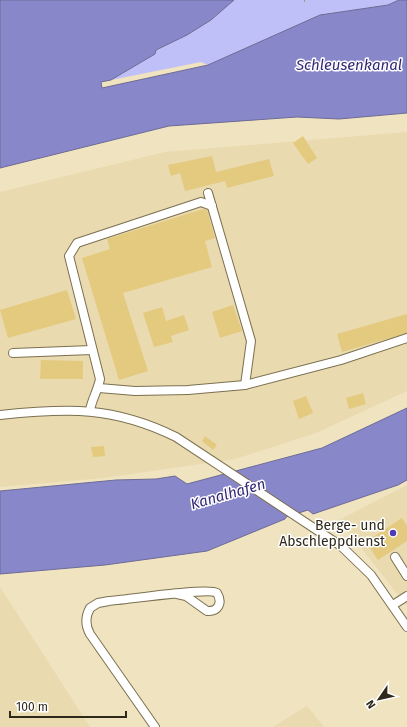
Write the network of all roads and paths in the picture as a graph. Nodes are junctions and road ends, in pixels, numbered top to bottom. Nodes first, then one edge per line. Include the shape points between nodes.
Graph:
1 (208, 193) dead end
2 (212, 206) junction
3 (406, 339) edge
4 (92, 350) junction
5 (13, 353) dead end
6 (246, 385) junction
7 (99, 388) junction
8 (90, 410) junction
9 (0, 415) edge
10 (395, 557) dead end
11 (407, 576) edge
12 (177, 594) junction
13 (407, 596) edge
14 (392, 606) junction
15 (407, 628) edge
16 (155, 727) edge

1 - 2 street
2 - 4 street via 201,202 77,243 68,256
2 - 6 street via 251,341
3 - 6 street via 341,360
4 - 5 street
4 - 7 street via 100,378
6 - 7 street via 188,390 135,391
7 - 8 street via 91,402
8 - 9 street
8 - 14 street via 125,417 176,436 345,549 363,566
10 - 11 street
12 - 12 street via 212,591 219,596 220,604 215,609 207,611 186,596
12 - 16 street via 98,603 90,608 86,618 90,634
13 - 14 street
14 - 15 street

